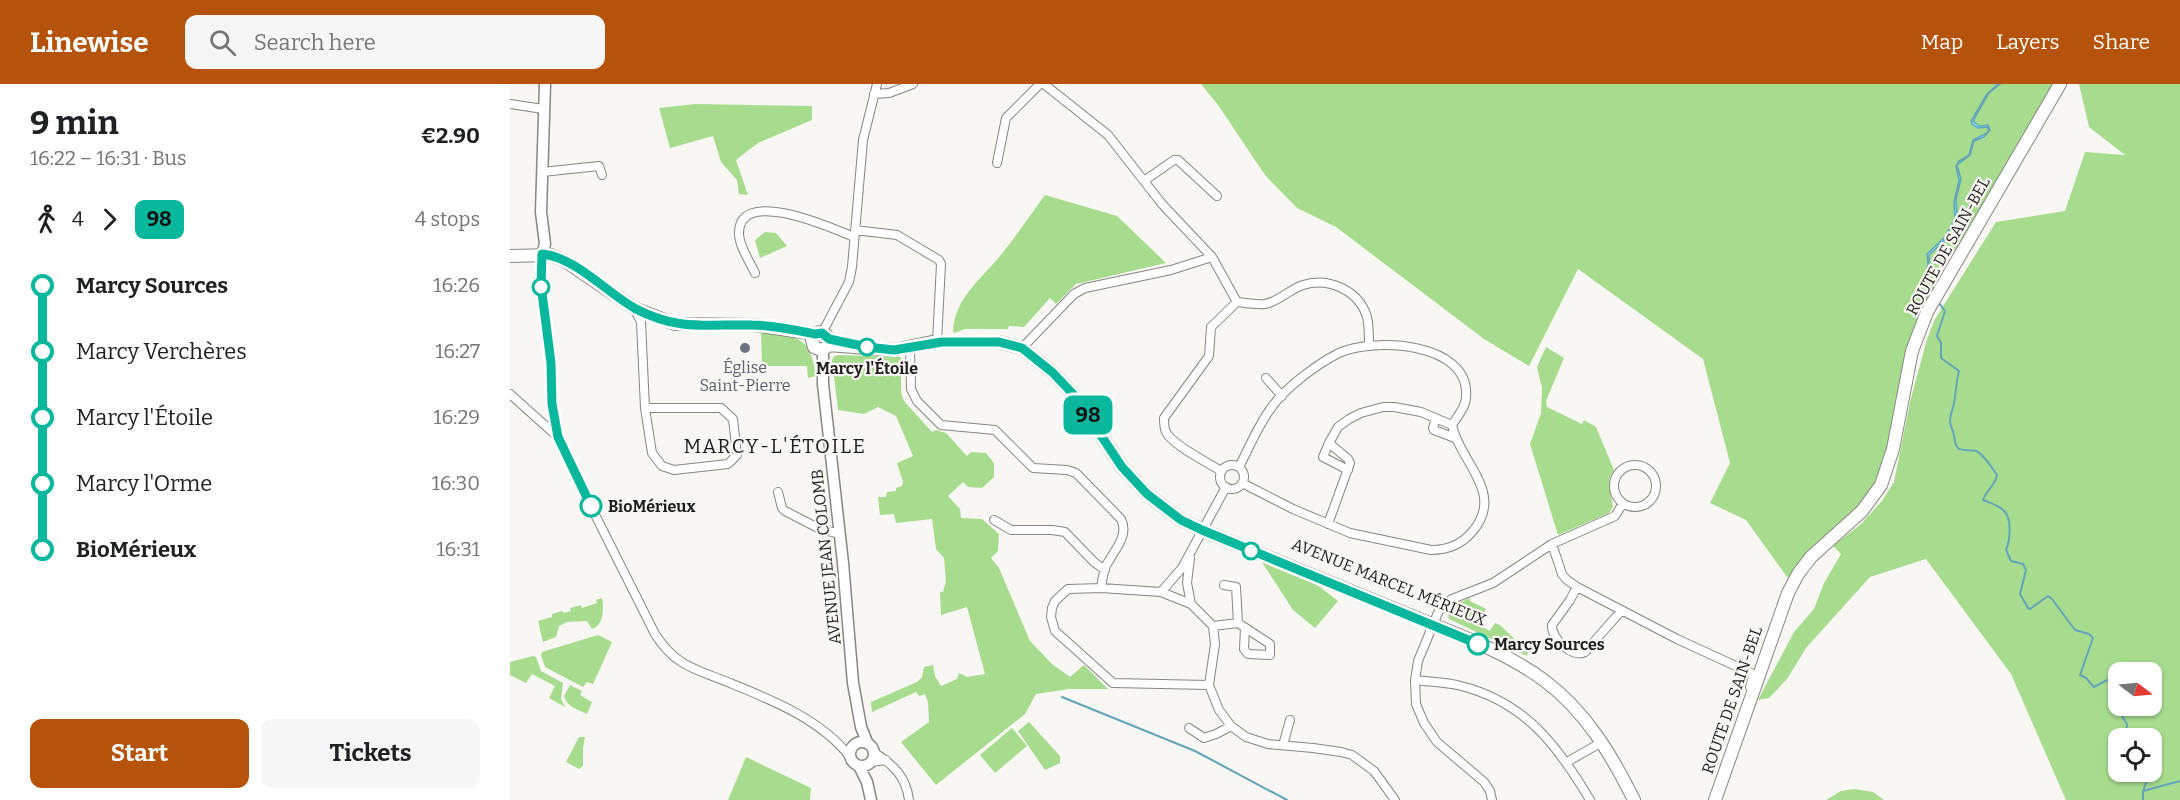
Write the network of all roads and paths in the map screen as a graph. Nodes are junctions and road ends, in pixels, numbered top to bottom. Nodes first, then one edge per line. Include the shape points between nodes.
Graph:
1 (544, 84) edge
2 (877, 84) edge
3 (914, 84) edge
4 (1042, 84) edge
5 (2060, 84) edge
6 (874, 94) junction
7 (510, 104) edge
8 (543, 109) junction
9 (997, 163) dead end
10 (542, 172) junction
11 (602, 175) dead end
12 (1144, 181) junction
13 (1217, 196) dead end
14 (855, 234) junction
15 (542, 254) junction
16 (510, 256) edge
17 (1212, 257) junction
18 (755, 273) dead end
19 (1237, 302) junction
20 (634, 308) junction
21 (821, 341) junction
22 (937, 342) junction
23 (1370, 345) junction
24 (910, 348) junction
25 (1022, 348) junction
26 (1266, 378) dead end
27 (510, 394) edge
28 (1282, 396) junction
29 (645, 408) junction
30 (1436, 418) junction
31 (1452, 425) junction
32 (558, 437) junction
33 (1455, 438) junction
34 (1329, 443) junction
35 (1239, 467) junction
36 (1348, 470) junction
37 (1221, 471) junction
38 (1242, 483) junction
39 (1226, 488) junction
40 (778, 492) dead end
41 (1623, 503) junction
42 (994, 520) dead end
43 (1328, 524) junction
44 (1204, 528) junction
45 (840, 534) junction
46 (1552, 544) junction
47 (1192, 549) junction
48 (1105, 570) junction
49 (1224, 585) dead end
50 (1577, 587) junction
51 (1101, 588) junction
52 (1161, 592) junction
53 (1191, 604) junction
54 (1621, 611) junction
55 (1780, 611) junction
56 (1435, 623) junction
57 (1213, 626) junction
58 (1751, 673) junction
59 (1415, 680) junction
60 (1209, 685) junction
61 (1746, 708) junction
62 (1290, 720) dead end
63 (1231, 726) junction
64 (1189, 728) dead end
65 (1602, 742) junction
66 (858, 744) junction
67 (841, 745) junction
68 (1283, 745) junction
69 (850, 757) junction
70 (868, 761) junction
71 (1567, 762) junction
72 (871, 800) edge
73 (909, 800) edge
74 (1395, 800) edge
75 (1491, 800) edge
76 (1590, 800) edge
77 (1634, 800) edge
78 (1641, 800) edge
79 (1708, 800) edge
80 (1715, 800) edge

1 - 8 street
2 - 6 street
3 - 6 street
4 - 9 street via 1006,118
4 - 12 street via 1108,135
5 - 55 main road, ROUTE DE SAIN-BEL via 1927,312 1912,351 1893,449 1881,484 1862,511 1811,557
6 - 14 street via 862,140
7 - 8 street
8 - 10 street
10 - 11 street via 599,166
10 - 15 street
12 - 13 street via 1178,160
12 - 17 street
14 - 18 street via 791,214 751,214 739,232
14 - 21 street via 849,282
14 - 22 street via 897,235 939,260
15 - 16 main road, AVENUE MARCEL MÉRIEUX
15 - 20 main road, AVENUE MARCEL MÉRIEUX via 565,261
15 - 32 street via 541,285
17 - 19 street
17 - 25 street via 1085,288 1074,294
19 - 23 street via 1266,304 1315,282 1336,285 1363,308
19 - 37 street via 1211,327 1209,356 1164,418 1170,437
20 - 21 main road, AVENUE MARCEL MÉRIEUX via 675,324 754,325 796,331
20 - 29 street via 641,322
21 - 24 main road, AVENUE MARCEL MÉRIEUX via 894,350
21 - 45 street, AVENUE JEAN COLOMB via 817,363 823,384
22 - 24 main road, AVENUE MARCEL MÉRIEUX
22 - 25 main road, AVENUE MARCEL MÉRIEUX via 999,342
23 - 28 street via 1353,348 1320,364
23 - 31 street via 1420,349 1441,356 1458,369 1467,396
24 - 48 street via 910,389 936,422 949,427 995,430 1034,468 1076,473 1121,519 1123,537
25 - 44 main road, AVENUE MARCEL MÉRIEUX via 1074,395 1150,490
26 - 28 street
27 - 32 street
28 - 35 street via 1269,410
29 - 29 street via 652,453 662,466 674,470 728,464 737,455 733,418 721,408
30 - 31 street
30 - 33 street via 1434,430
30 - 34 street via 1395,407 1371,410 1338,427
31 - 33 street
32 - 67 street via 665,650 680,663 772,700
33 - 43 street via 1484,492 1482,516 1467,538 1442,550 1431,550 1367,538
34 - 36 street via 1348,459
34 - 36 street via 1323,457
35 - 37 street via 1230,465
35 - 38 street via 1244,475
36 - 43 street
37 - 39 street via 1220,481
38 - 39 street
38 - 43 street
39 - 44 street
40 - 45 street via 785,511 820,529
41 - 41 street via 1639,506 1654,495 1655,479 1646,468 1631,465 1618,474 1615,493
41 - 46 street via 1615,516
42 - 48 street via 1011,530 1065,532
44 - 47 street
44 - 56 main road, AVENUE MARCEL MÉRIEUX
45 - 66 street, AVENUE JEAN COLOMB via 853,683 861,727
46 - 50 street via 1562,574
46 - 56 street via 1493,583 1442,605
47 - 52 street
47 - 53 street via 1187,583
48 - 51 street
49 - 57 street via 1236,587 1241,625
50 - 54 street
50 - 54 street via 1551,629 1572,653 1584,652
51 - 52 street
51 - 60 street via 1068,589 1061,594 1052,608 1055,631 1113,683
52 - 53 street
53 - 57 street
54 - 58 street
55 - 58 main road, ROUTE DE SAIN-BEL
55 - 61 main road, ROUTE DE SAIN-BEL
56 - 59 street via 1418,661
56 - 65 main road, AVENUE MARCEL MÉRIEUX via 1533,672 1584,717
56 - 78 main road, AVENUE MARCEL MÉRIEUX via 1508,650 1549,676 1588,712 1618,754
57 - 60 street via 1215,644
58 - 61 street via 1743,704
58 - 79 main road, ROUTE DE SAIN-BEL
59 - 71 street via 1459,685 1503,702 1537,726
59 - 75 street via 1416,704 1424,723 1437,741 1484,782
60 - 63 street
61 - 80 main road, ROUTE DE SAIN-BEL
62 - 68 street
63 - 64 street via 1204,738
63 - 68 street via 1246,737
65 - 71 street
65 - 77 main road, AVENUE MARCEL MÉRIEUX
66 - 67 street
66 - 69 street
66 - 70 street, AVENUE JEAN COLOMB via 872,746
67 - 69 street
68 - 74 street via 1352,755 1374,771
69 - 70 street
70 - 72 street
70 - 73 street via 886,760 892,764 907,788
71 - 76 street

